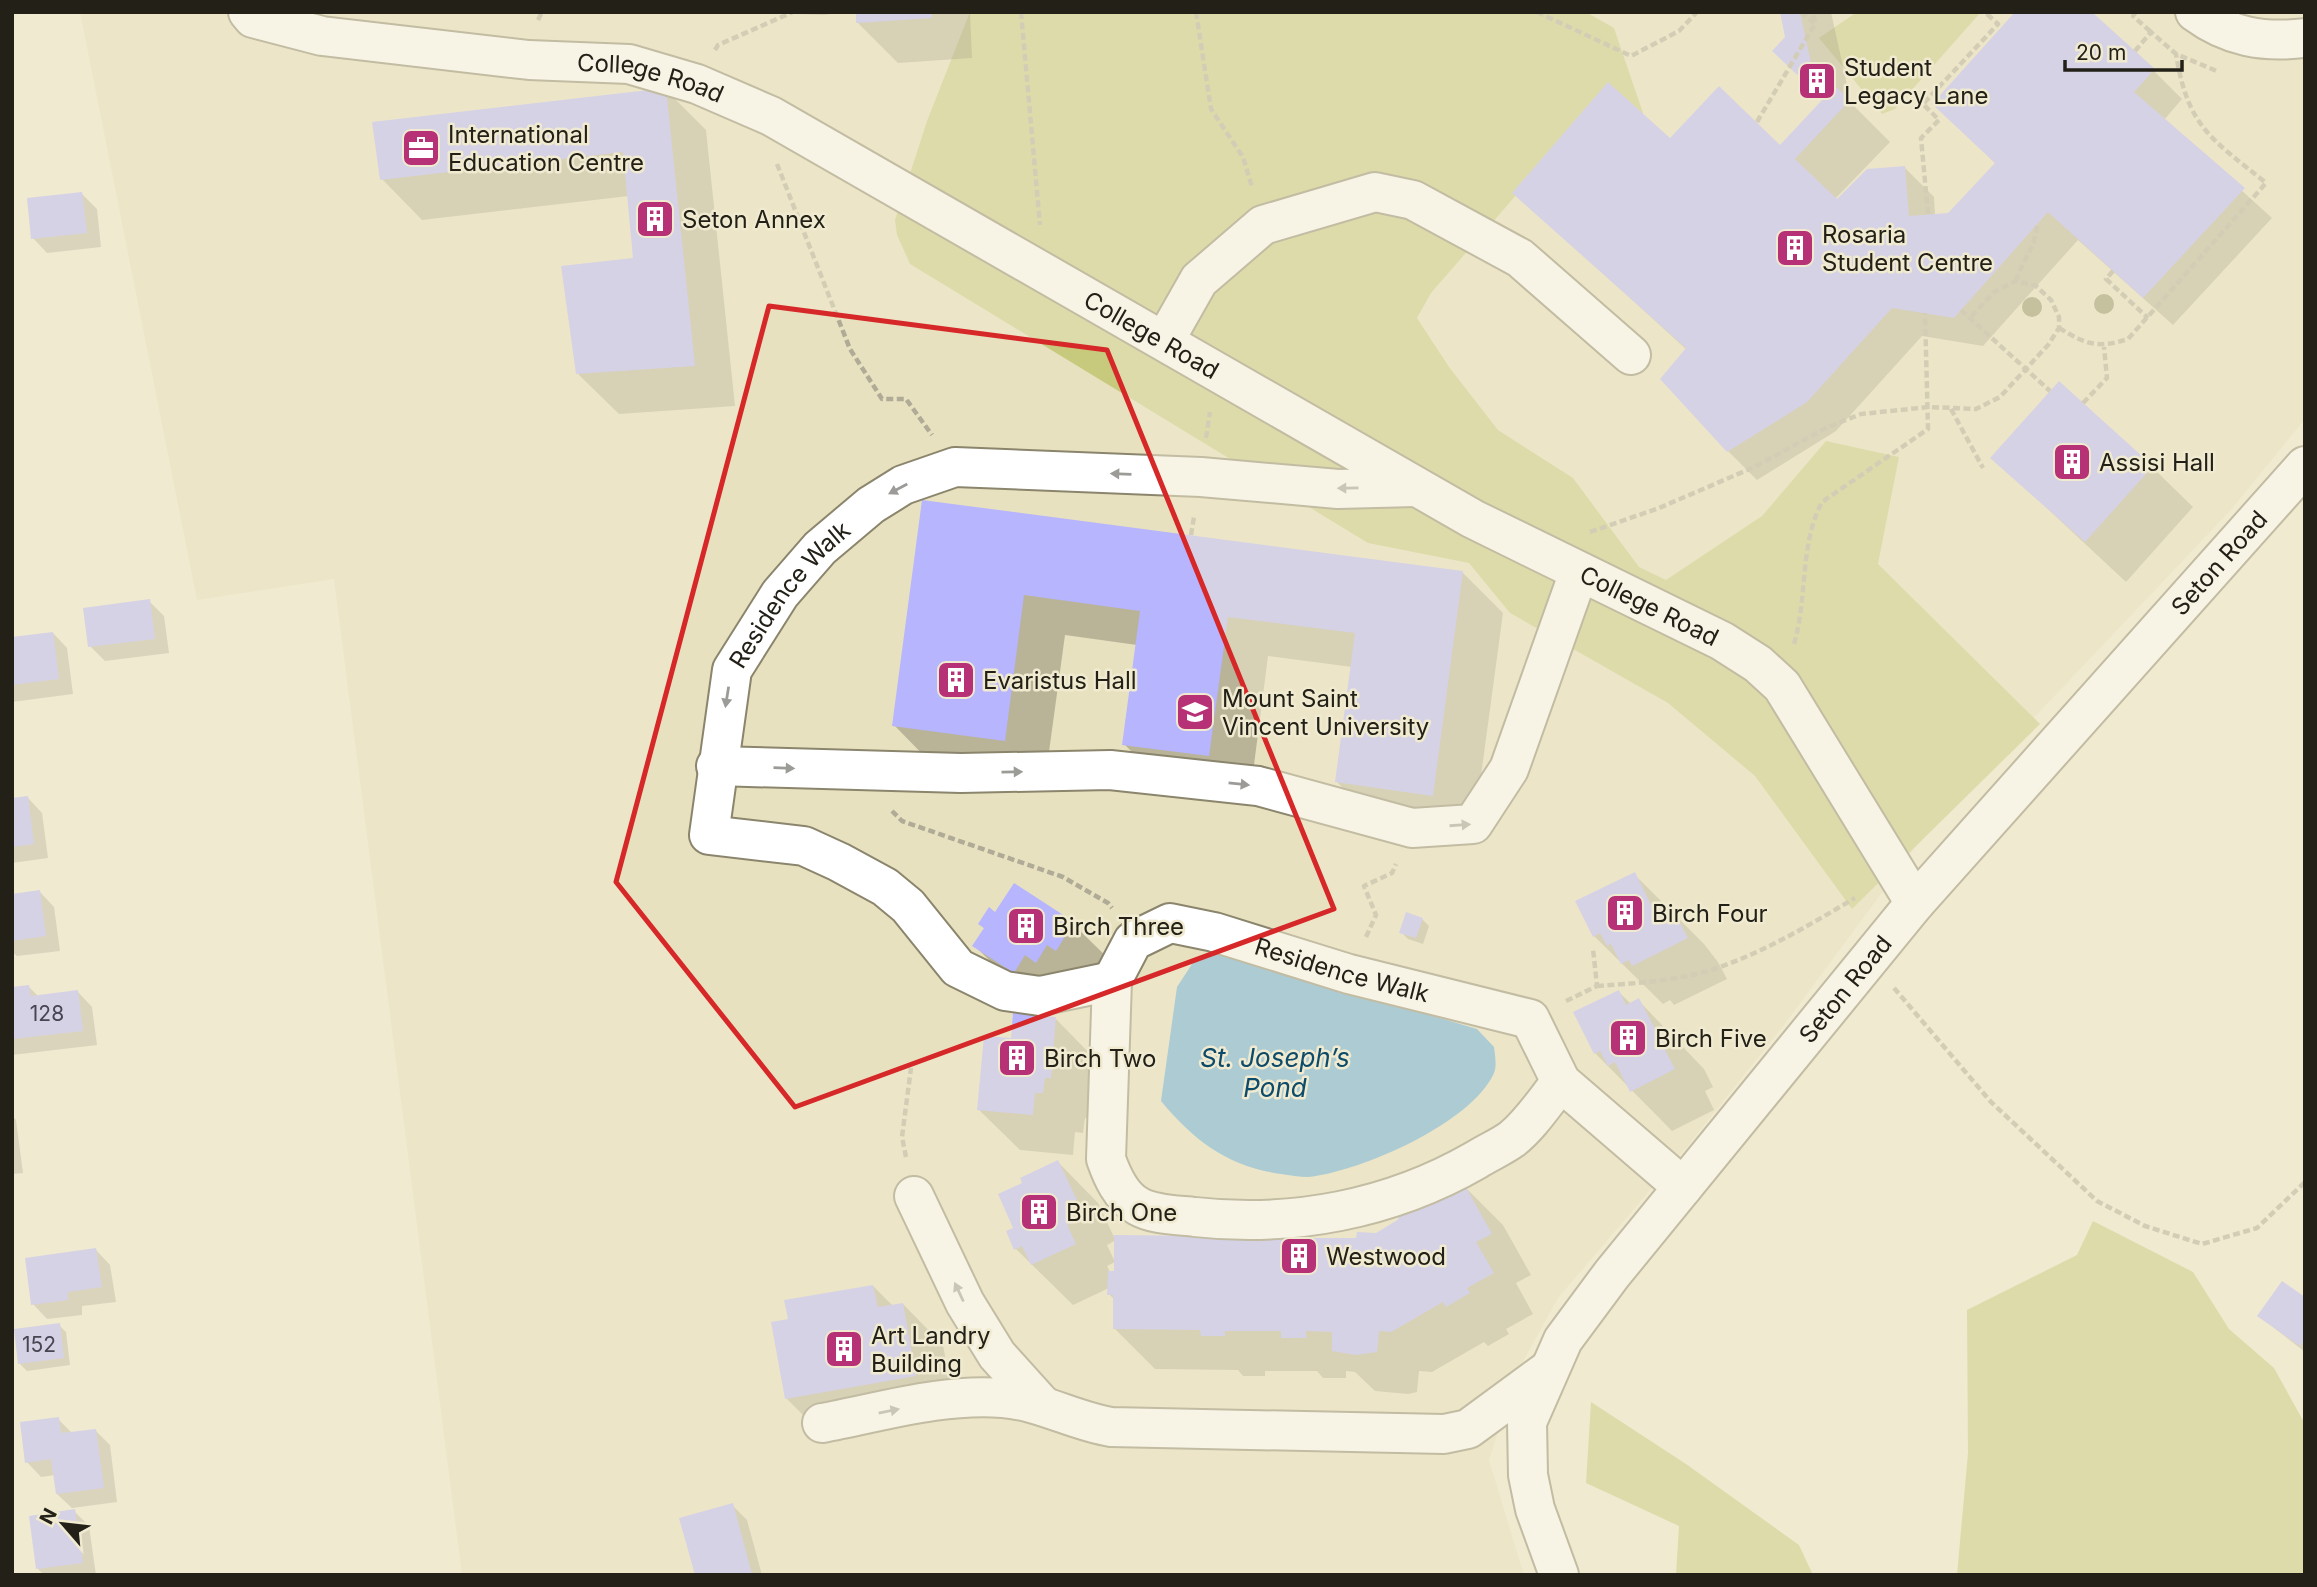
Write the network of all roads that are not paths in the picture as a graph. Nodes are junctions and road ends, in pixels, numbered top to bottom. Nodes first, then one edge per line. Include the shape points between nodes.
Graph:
1 (248, 12) edge
2 (2195, 12) edge
3 (2305, 38) edge
4 (1165, 340) junction
5 (1631, 355) dead end
6 (2305, 466) edge
7 (1416, 487) junction
8 (1578, 572) junction
9 (716, 766) junction
10 (1915, 903) junction
11 (1112, 981) junction
12 (1561, 1082) junction
13 (1683, 1187) junction
14 (914, 1196) road end
15 (1547, 1371) junction
16 (1043, 1406) junction
17 (822, 1423) dead end
18 (1468, 1429) junction
19 (1528, 1475) junction
20 (1559, 1575) edge

1 - 4 street, College Road via 253,18 322,36 529,60 629,64 697,84 771,116
2 - 3 street via 2217,28 2243,35 2279,41
4 - 5 street via 1199,280 1263,225 1375,192 1413,200 1520,258
4 - 7 street, College Road
6 - 10 street, Seton Road
7 - 8 street, College Road
7 -> 9 street, Residence Walk via 1338,489 1201,477 955,467 903,485 820,548 780,594 732,670
9 -> 8 street via 961,773 1110,770 1258,786 1412,828 1473,824 1509,769
8 - 10 street, College Road via 1722,641 1782,686
9 - 11 street, Residence Walk via 709,835 804,846 839,862 885,887 908,906 958,968 1005,991 1040,996
10 - 13 street, Seton Road
11 - 12 street, Residence Walk via 1133,941 1170,923 1213,932 1349,974 1530,1018
11 - 12 street via 1106,1159 1125,1195 1139,1207 1166,1214 1265,1222 1321,1216 1384,1200 1451,1174 1513,1138
12 - 13 street
13 - 15 street, Seton Road via 1563,1340
16 -> 14 street via 997,1355 965,1303
15 - 18 street
15 - 19 street, Seton Road via 1527,1422
17 -> 16 street via 960,1397 1004,1398
16 - 18 street via 1081,1422 1111,1427 1444,1434
18 - 19 street via 1501,1448
19 - 20 street, Seton Road

